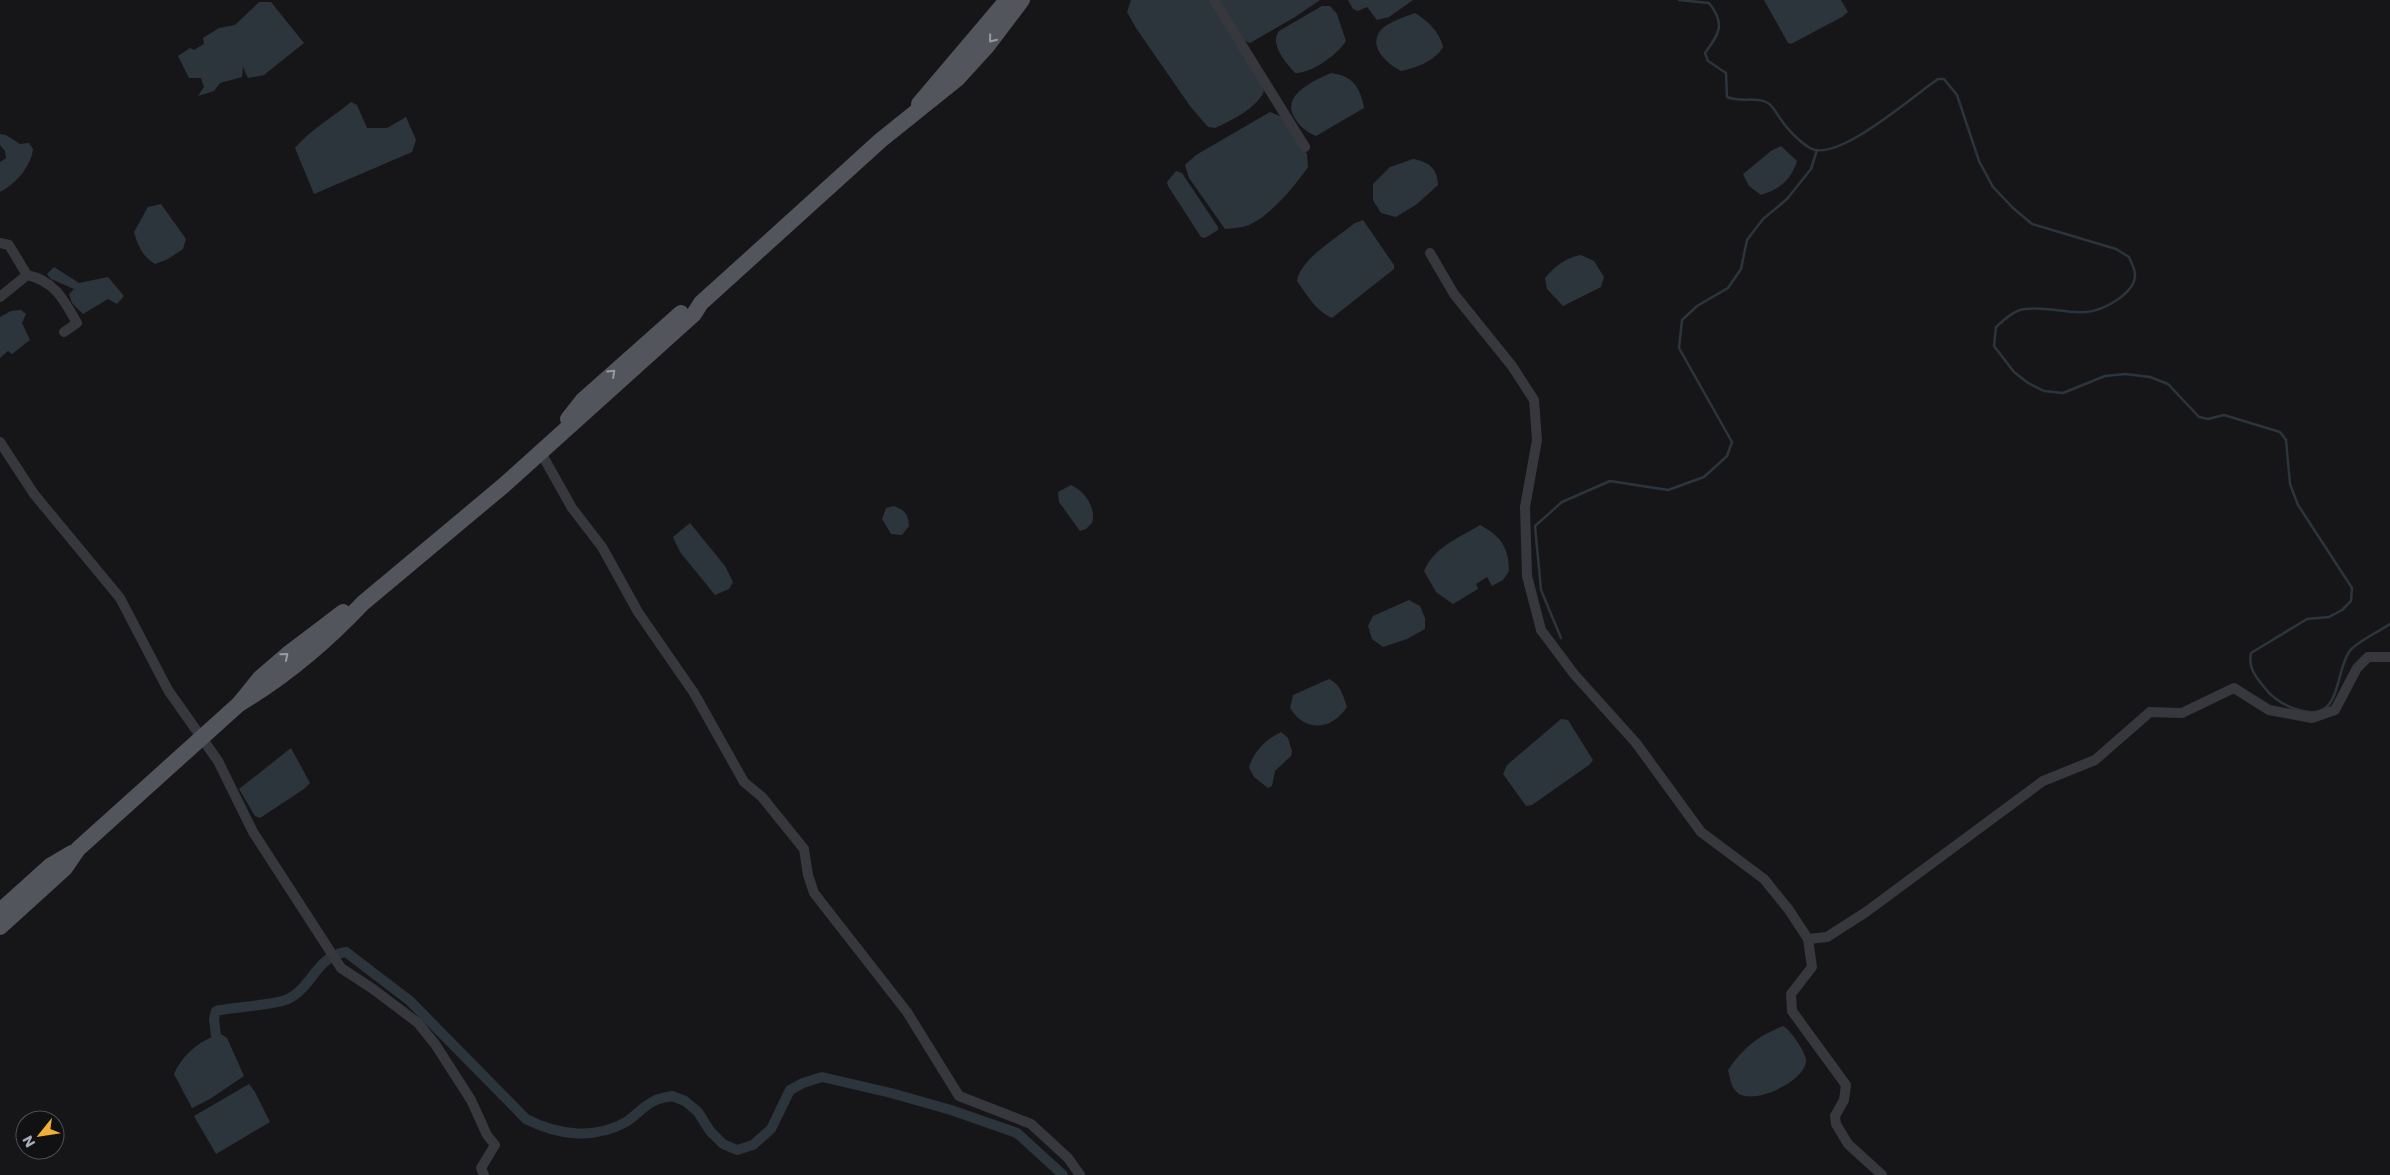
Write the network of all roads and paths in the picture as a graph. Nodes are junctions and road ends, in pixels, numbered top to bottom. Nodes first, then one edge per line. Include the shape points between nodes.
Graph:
1 (1007, 0) edge
2 (1022, 0) edge
3 (1214, 0) edge
4 (909, 118) junction
5 (1305, 147) dead end
6 (0, 243) edge
7 (1430, 253) dead end
8 (27, 274) junction
9 (0, 297) edge
10 (64, 332) dead end
11 (0, 442) edge
12 (540, 451) junction
13 (2390, 657) edge
14 (202, 737) junction
15 (78, 850) junction
16 (0, 911) edge
17 (0, 927) edge
18 (1808, 939) junction
19 (484, 1175) edge
20 (1080, 1175) edge
21 (1882, 1175) edge

1 - 4 main road via 932,86
2 -> 4 main road via 957,79
3 - 5 street
4 - 12 main road via 830,184 701,303 671,321 583,400 557,436
6 - 8 street via 8,245
7 - 18 street via 1454,294 1512,366 1534,400 1537,440 1525,507 1527,576 1541,630 1574,674 1636,743 1702,832 1764,879
8 - 9 street
8 - 10 street via 52,284 71,312 78,323
11 - 14 street via 34,494 120,598 168,690
12 - 14 main road via 363,603 340,628
12 - 20 street via 572,508 602,547 638,612 694,693 744,782 762,797 804,849 814,893 907,1012 959,1096 1031,1124 1068,1158
13 - 18 street via 2368,657 2358,668 2335,710 2312,718 2269,710 2234,688 2182,713 2150,712 2095,760 2043,781 1866,912 1827,937
14 - 15 main road
14 - 19 street via 218,760 253,832 341,968 418,1023 435,1044 495,1145 481,1168
15 - 16 main road via 50,866
15 - 17 main road via 65,868
18 - 21 street via 1812,967 1791,994 1792,1011 1846,1085 1844,1100 1835,1116 1836,1124 1848,1144

